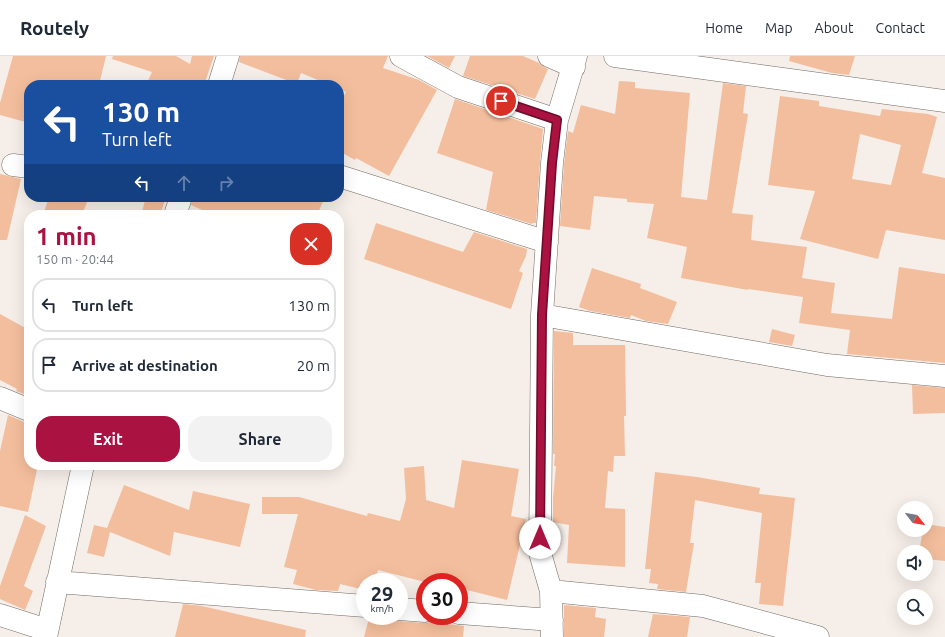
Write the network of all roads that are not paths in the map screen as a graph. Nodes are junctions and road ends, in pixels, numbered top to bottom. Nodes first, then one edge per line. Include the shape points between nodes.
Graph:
1 (228, 56) edge
2 (401, 56) edge
3 (548, 56) edge
4 (615, 56) edge
5 (575, 61) edge
6 (221, 80) edge
7 (945, 102) edge
8 (557, 120) junction
9 (344, 178) edge
10 (547, 242) junction
11 (542, 315) junction
12 (945, 376) edge
13 (0, 398) edge
14 (24, 408) edge
15 (82, 470) edge
16 (57, 582) junction
17 (552, 591) junction
18 (356, 605) edge
19 (468, 615) edge
20 (0, 616) edge
21 (552, 629) edge
22 (46, 633) edge
23 (818, 637) edge

1 - 6 street
2 - 8 street via 458,87
3 - 5 street
4 - 7 street
5 - 8 street
8 - 10 street
9 - 10 street
10 - 11 street
11 - 12 street via 827,365
11 - 17 street via 540,554
13 - 14 street
15 - 16 street
16 - 18 street
16 - 22 street
17 - 21 street
17 - 23 street via 703,606
19 - 21 street
20 - 22 street

